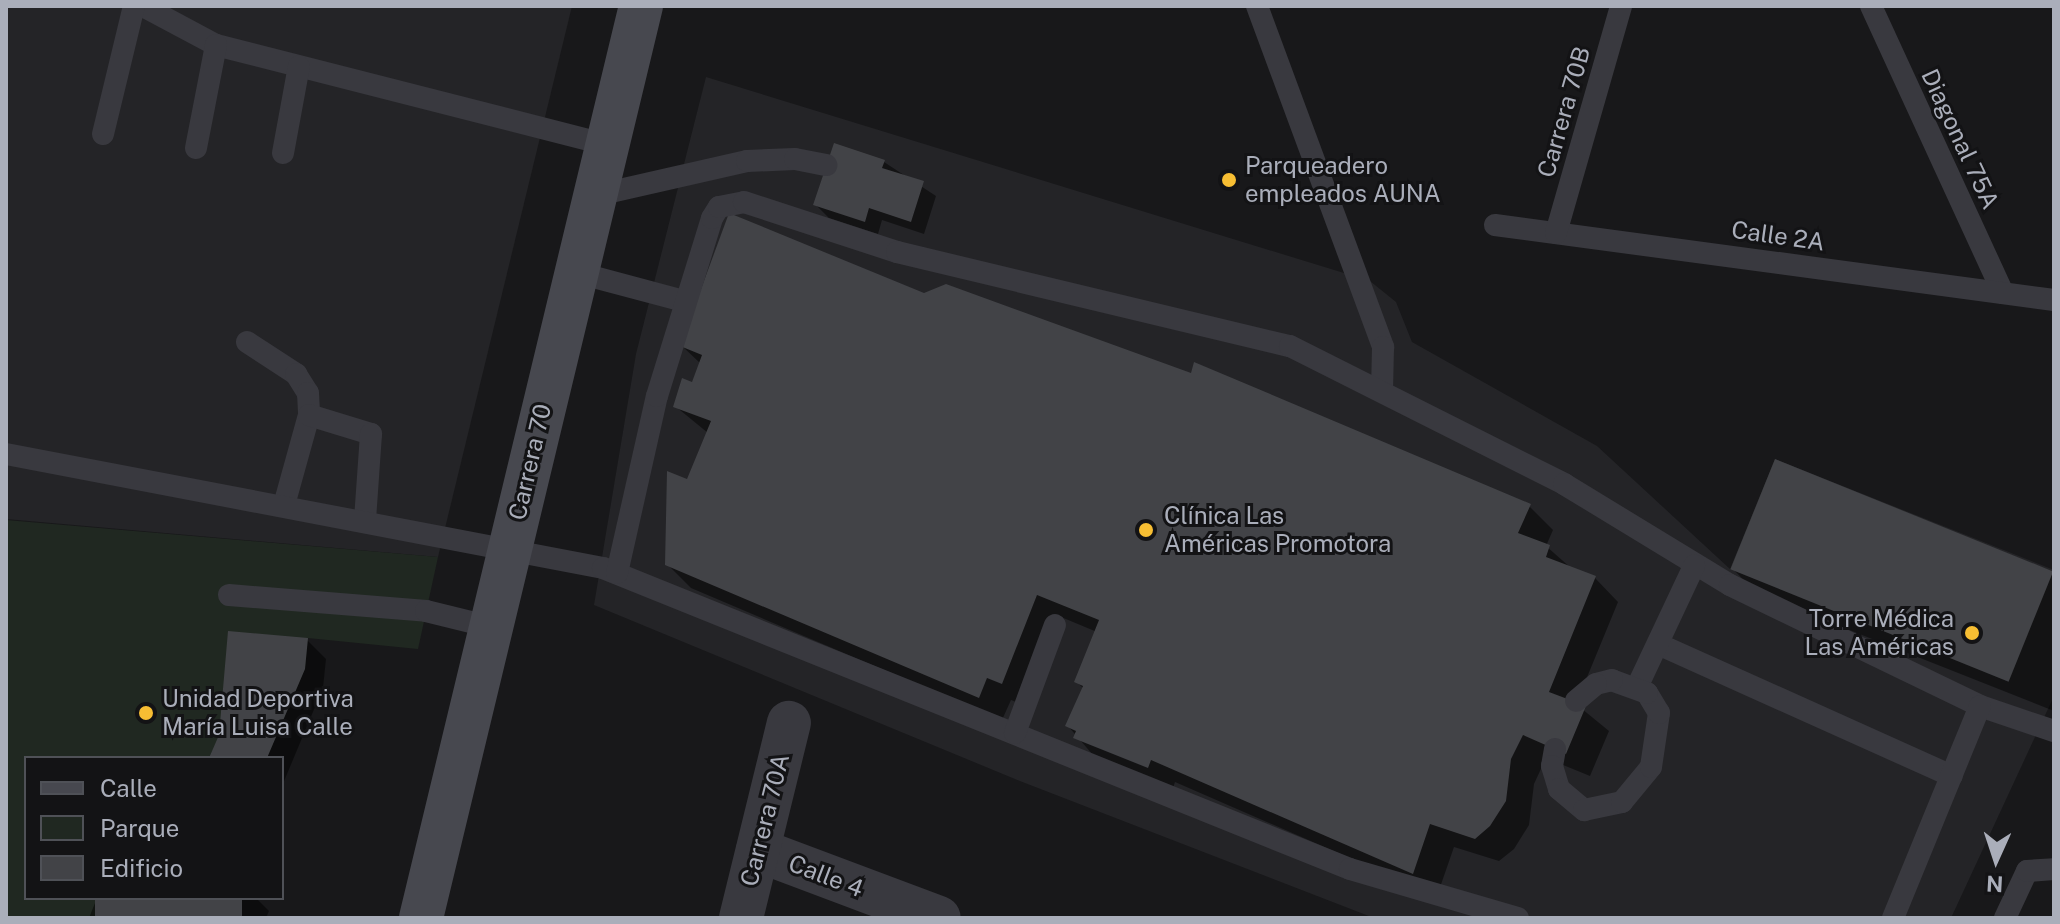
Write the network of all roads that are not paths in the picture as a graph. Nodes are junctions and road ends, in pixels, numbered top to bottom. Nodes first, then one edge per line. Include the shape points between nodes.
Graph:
1 (134, 6) edge
2 (143, 6) edge
3 (641, 6) edge
4 (1257, 6) edge
5 (1621, 6) edge
6 (1871, 6) edge
7 (216, 45) junction
8 (299, 66) junction
9 (103, 134) dead end
10 (605, 144) junction
11 (196, 148) dead end
12 (283, 153) dead end
13 (826, 165) dead end
14 (593, 196) junction
15 (1495, 225) dead end
16 (1556, 233) junction
17 (575, 272) junction
18 (2003, 293) junction
19 (2054, 300) edge
20 (684, 301) junction
21 (247, 342) dead end
22 (1382, 390) junction
23 (309, 415) junction
24 (6, 454) edge
25 (284, 505) junction
26 (365, 520) junction
27 (510, 548) junction
28 (1694, 566) junction
29 (617, 573) junction
30 (229, 595) dead end
31 (1055, 625) dead end
32 (491, 627) junction
33 (1658, 644) junction
34 (1638, 685) junction
35 (1576, 701) dead end
36 (1980, 706) junction
37 (789, 723) dead end
38 (2054, 731) edge
39 (1015, 733) junction
40 (1555, 749) dead end
41 (1952, 776) junction
42 (758, 850) junction
43 (2054, 869) edge
44 (421, 918) edge
45 (741, 918) edge
46 (939, 918) edge
47 (1518, 918) edge
48 (1893, 918) edge
49 (2005, 918) edge

1 - 9 lane
2 - 7 lane
3 - 10 main road, Carrera 70
4 - 22 lane via 1383,347
5 - 16 lane, Carrera 70B
6 - 18 lane, Diagonal 75A
7 - 8 lane
7 - 11 lane
8 - 10 lane
8 - 12 lane
10 - 14 main road, Carrera 70
13 - 14 lane via 773,157
14 - 17 main road, Carrera 70
15 - 16 lane, Calle 2A
16 - 18 lane, Calle 2A
17 - 20 lane
17 - 27 main road, Carrera 70
18 - 19 lane, Calle 2A
20 - 22 lane via 712,218 719,207 744,202 897,252 1255,335
20 - 29 lane
21 - 23 lane via 296,374 308,393
22 - 28 lane via 1564,484
23 - 25 lane
23 - 26 lane via 371,434
24 - 25 lane
25 - 26 lane
26 - 27 lane
27 - 29 lane
27 - 32 main road, Carrera 70
28 - 33 lane
28 - 36 lane
29 - 39 lane
30 - 32 lane via 426,611
31 - 39 lane
32 - 44 main road, Carrera 70
33 - 34 lane
33 - 41 lane
34 - 35 lane via 1596,684
34 - 40 lane via 1659,713 1658,745 1639,788 1622,802 1597,811 1573,804 1554,778
36 - 38 lane
36 - 41 lane
37 - 42 street, Carrera 70A
39 - 47 lane via 1350,869
41 - 48 lane
42 - 45 street, Carrera 70A
42 - 46 street, Calle 4
43 - 49 lane via 2027,871

